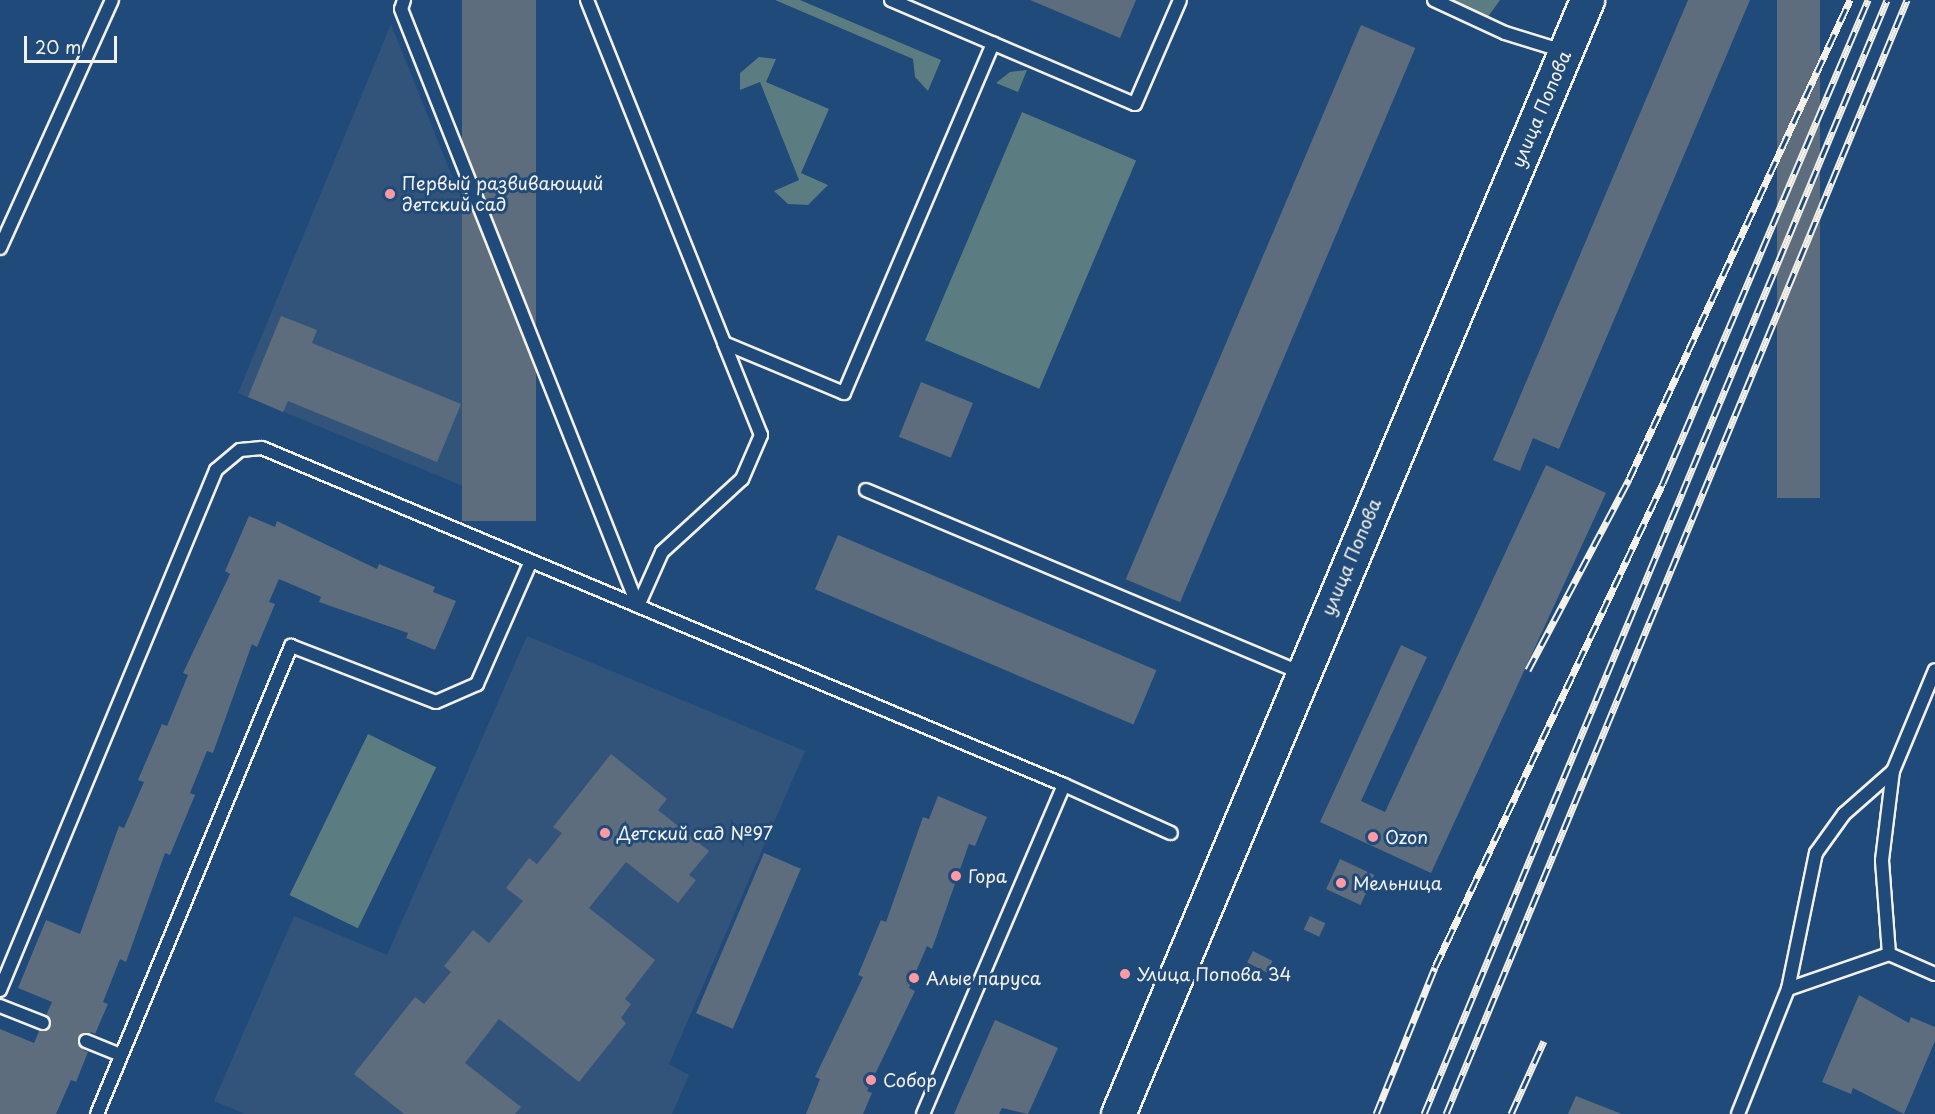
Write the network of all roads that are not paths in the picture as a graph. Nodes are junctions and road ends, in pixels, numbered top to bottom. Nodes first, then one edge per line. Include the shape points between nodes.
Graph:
1 (112, 0) edge
2 (404, 0) edge
3 (588, 0) edge
4 (891, 0) edge
5 (1180, 0) edge
6 (1434, 0) edge
7 (1587, 0) edge
8 (993, 43) junction
9 (1566, 52) junction
10 (0, 248) edge
11 (724, 343) junction
12 (866, 490) dead end
13 (531, 561) junction
14 (638, 606) junction
15 (1935, 670) edge
16 (1302, 673) junction
17 (1893, 771) junction
18 (1064, 785) junction
19 (1171, 833) dead end
20 (1888, 954) junction
21 (1935, 974) edge
22 (1788, 989) junction
23 (0, 990) edge
24 (0, 1006) edge
25 (43, 1023) dead end
26 (87, 1041) dead end
27 (121, 1055) junction
28 (97, 1114) edge
29 (923, 1114) edge
30 (1118, 1114) edge
31 (1738, 1114) edge

1 - 10 lane
2 - 14 lane via 401,9
3 - 11 lane
4 - 8 lane
5 - 8 lane via 1135,104
6 - 9 lane via 1505,33
7 - 9 street, улица Попова
8 - 11 lane via 844,393
9 - 16 street, улица Попова
11 - 14 lane via 761,435 742,479 662,552
12 - 16 lane
13 - 14 lane
13 - 23 lane via 262,448 224,458
13 - 27 lane via 477,684 436,702 291,646
14 - 18 lane
15 - 17 lane
16 - 30 street, улица Попова
17 - 20 lane via 1882,860
17 - 22 lane via 1844,814 1816,853
18 - 19 lane
18 - 29 lane
20 - 21 lane
20 - 22 lane
22 - 31 lane
24 - 25 lane
26 - 27 lane
27 - 28 lane

